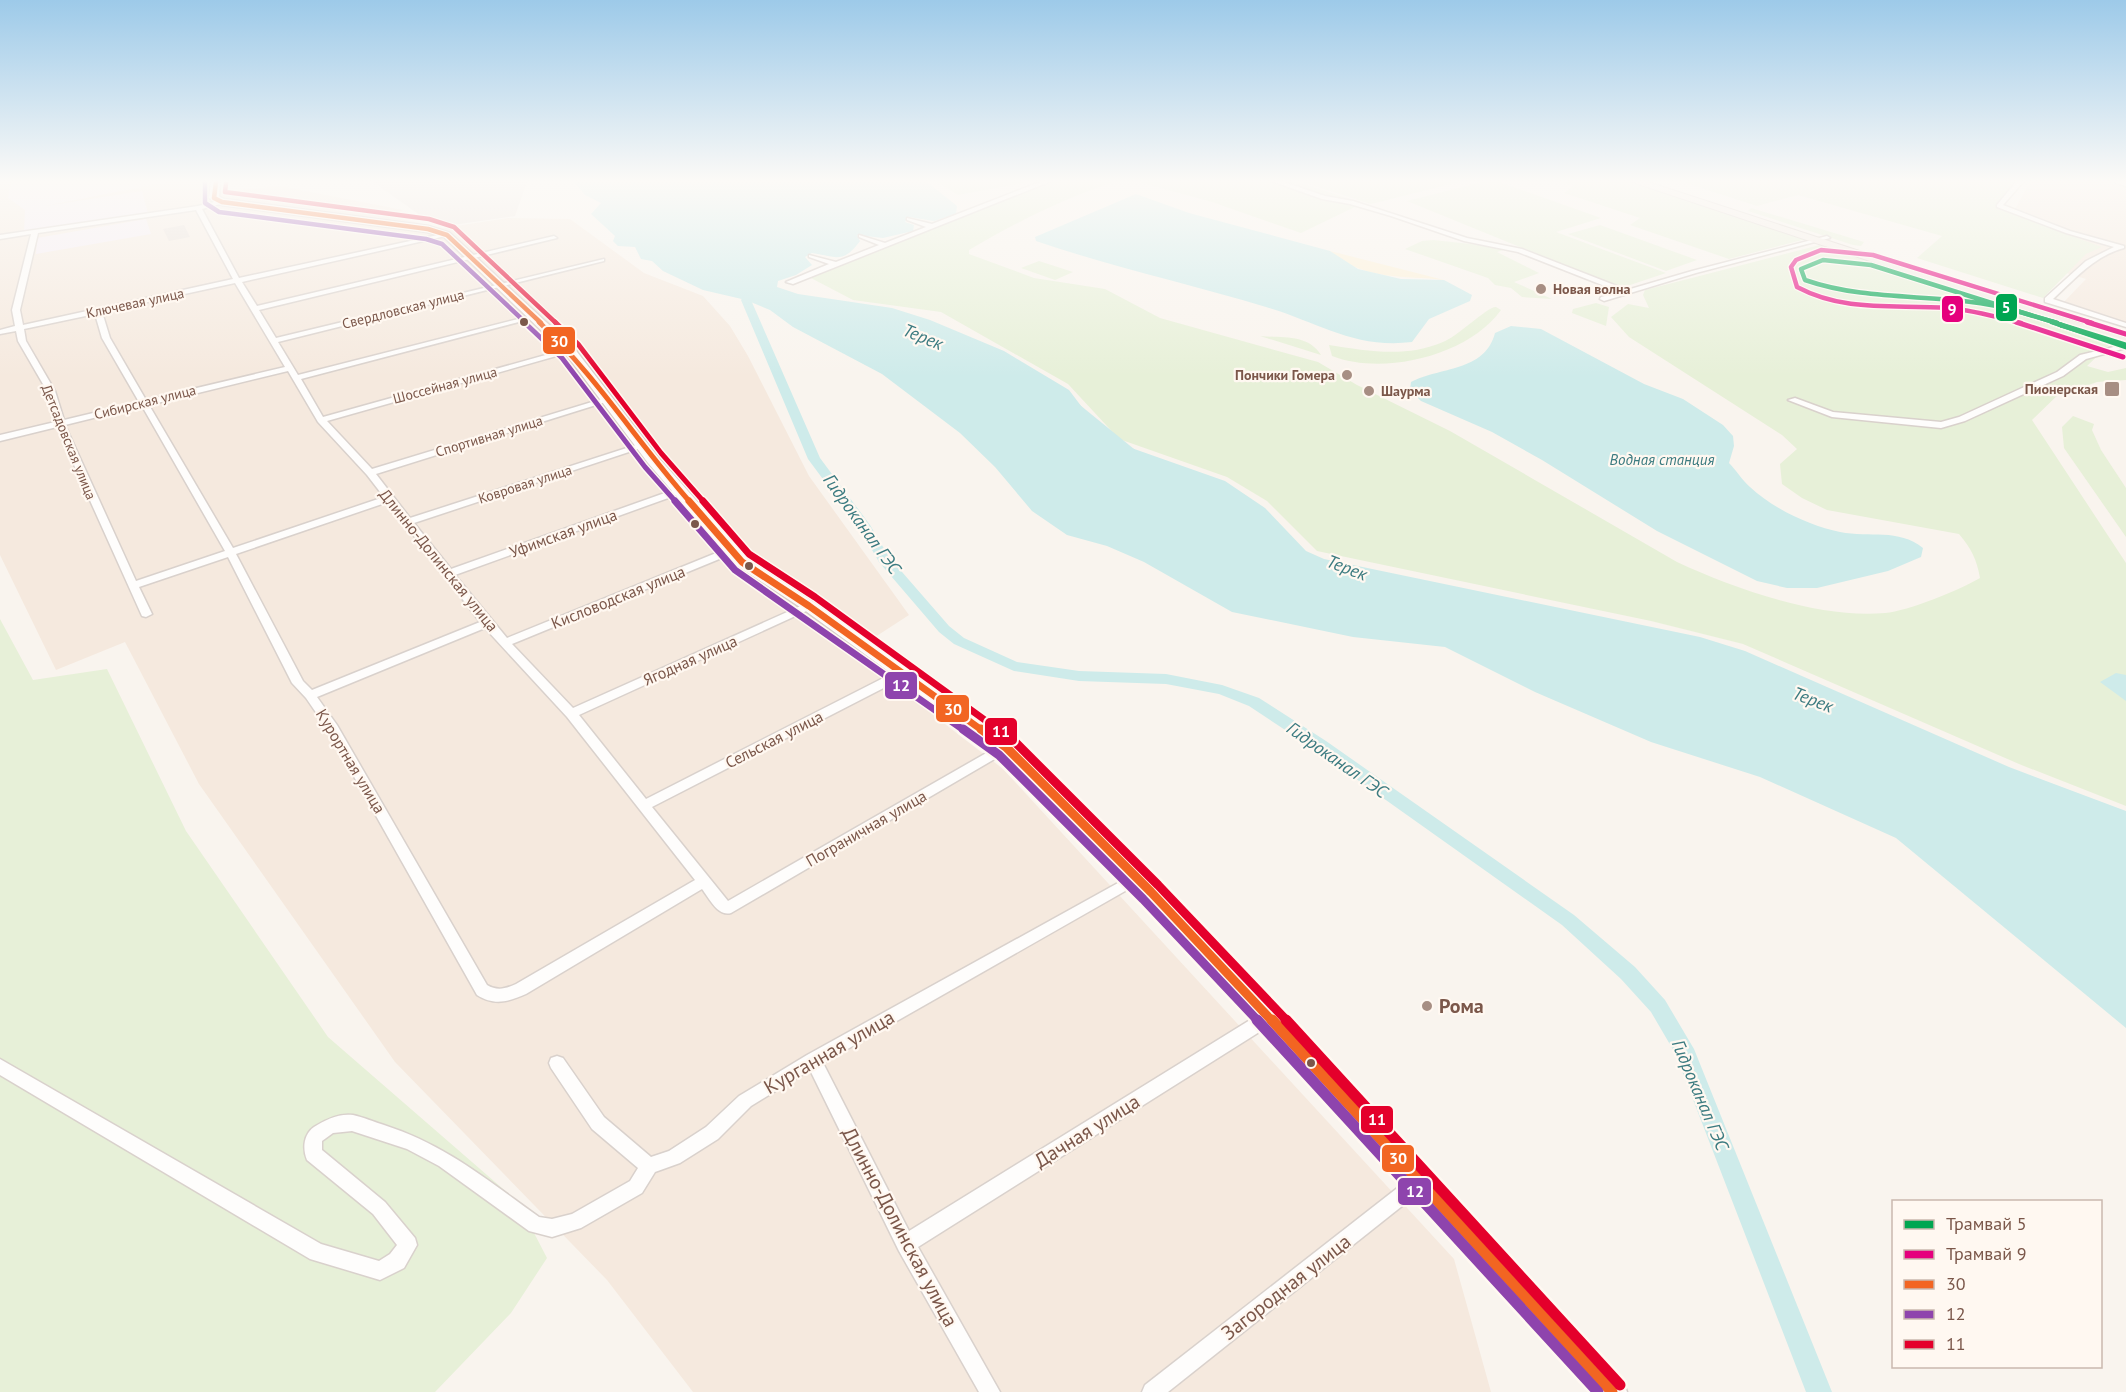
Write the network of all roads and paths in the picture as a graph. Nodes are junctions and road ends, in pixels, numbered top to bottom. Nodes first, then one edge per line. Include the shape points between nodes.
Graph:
1 (31, 247) edge
2 (220, 247) edge
3 (391, 247) edge
4 (461, 247) edge
5 (515, 247) edge
6 (880, 247) edge
7 (1504, 247) edge
8 (1794, 247) edge
9 (1841, 247) edge
10 (1844, 247) edge
11 (2122, 247) edge
12 (811, 256) dead end
13 (472, 257) junction
14 (603, 260) dead end
15 (836, 264) junction
16 (238, 280) junction
17 (790, 282) dead end
18 (503, 285) junction
19 (1624, 291) junction
20 (1604, 299) dead end
21 (254, 309) junction
22 (98, 311) junction
23 (534, 317) junction
24 (2126, 325) edge
25 (21, 327) junction
26 (0, 332) edge
27 (2126, 334) edge
28 (273, 341) junction
29 (2126, 344) edge
30 (570, 351) junction
31 (290, 368) junction
32 (296, 378) junction
33 (608, 400) junction
34 (1792, 400) dead end
35 (145, 402) junction
36 (321, 420) junction
37 (60, 423) junction
38 (0, 438) edge
39 (642, 446) junction
40 (370, 473) junction
41 (679, 492) junction
42 (390, 498) junction
43 (408, 522) junction
44 (230, 551) junction
45 (730, 551) junction
46 (448, 574) junction
47 (134, 585) junction
48 (809, 606) junction
49 (146, 614) dead end
50 (487, 623) junction
51 (507, 642) junction
52 (903, 673) junction
53 (310, 695) junction
54 (571, 714) junction
55 (1006, 747) junction
56 (645, 806) junction
57 (1136, 878) junction
58 (704, 881) junction
59 (726, 909) joint
60 (1269, 1017) junction
61 (813, 1060) junction
62 (557, 1063) dead end
63 (0, 1066) edge
64 (650, 1166) junction
65 (1420, 1181) junction
66 (906, 1244) junction
67 (990, 1392) edge
68 (1152, 1392) edge
69 (1612, 1392) edge

1 - 25 street, Детсадовская улица via 16,310
2 - 16 street, Длинно-Долинская улица
3 - 16 street, Ключевая улица
4 - 13 street
5 - 13 street
6 - 15 street
7 - 19 street
8 - 19 street
9 - 29 main road
10 - 27 main road
11 - 24 street via 2104,251 2087,262 2048,300
12 - 15 street
13 - 18 street
13 - 21 street
14 - 18 street, Свердловская улица
15 - 17 street
16 - 21 street, Длинно-Долинская улица
16 - 22 street, Ключевая улица
18 - 23 street
18 - 28 street, Свердловская улица
19 - 20 street
21 - 28 street, Длинно-Долинская улица
22 - 25 street, Ключевая улица
22 - 35 street, Курортная улица via 106,339
23 - 30 street
23 - 32 street
25 - 26 street, Ключевая улица
25 - 37 street, Детсадовская улица via 22,341 51,391
28 - 31 street, Длинно-Долинская улица
29 - 34 street via 2083,357 2060,374 1941,425 1832,414
30 - 33 street
30 - 36 street, Шоссейная улица
31 - 32 street, Длинно-Долинская улица
31 - 35 street, Сибирская улица
32 - 36 street, Длинно-Долинская улица
33 - 39 street
33 - 40 street, Спортивная улица
35 - 37 street, Сибирская улица
35 - 44 street, Курортная улица
36 - 40 street, Длинно-Долинская улица
37 - 38 street, Сибирская улица
37 - 47 street, Детсадовская улица
39 - 41 street
39 - 43 street, Ковровая улица
40 - 42 street, Длинно-Долинская улица
41 - 45 street
41 - 46 street, Уфимская улица
42 - 43 street, Длинно-Долинская улица
42 - 44 street
43 - 46 street, Длинно-Долинская улица
44 - 47 street
44 - 53 street, Курортная улица via 298,683
45 - 48 street
45 - 51 street, Кисловодская улица
46 - 50 street, Длинно-Долинская улица
47 - 49 street, Детсадовская улица
48 - 52 street
48 - 54 street, Ягодная улица
50 - 51 street, Длинно-Долинская улица
50 - 53 street
51 - 54 street, Длинно-Долинская улица
52 - 55 street
52 - 56 street, Сельская улица
53 - 58 street, Курортная улица via 404,850 482,990 492,997 521,989
54 - 56 street, Длинно-Долинская улица
55 - 57 street
55 - 59 street, Пограничная улица
56 - 58 street, Длинно-Долинская улица
57 - 60 street
57 - 61 street, Курганная улица
58 - 59 street, Длинно-Долинская улица
60 - 65 street
60 - 66 street, Дачная улица
61 - 64 street, Курганная улица via 745,1101 712,1133 674,1157
61 - 66 street, Длинно-Долинская улица
62 - 64 street via 598,1123
63 - 64 street via 317,1252 380,1271 397,1261 408,1245 379,1208 313,1154 314,1137 330,1125 352,1123 411,1142 445,1160 535,1225 552,1228 575,1222 636,1187
65 - 68 street, Загородная улица
65 - 69 street
66 - 67 street, Длинно-Долинская улица

